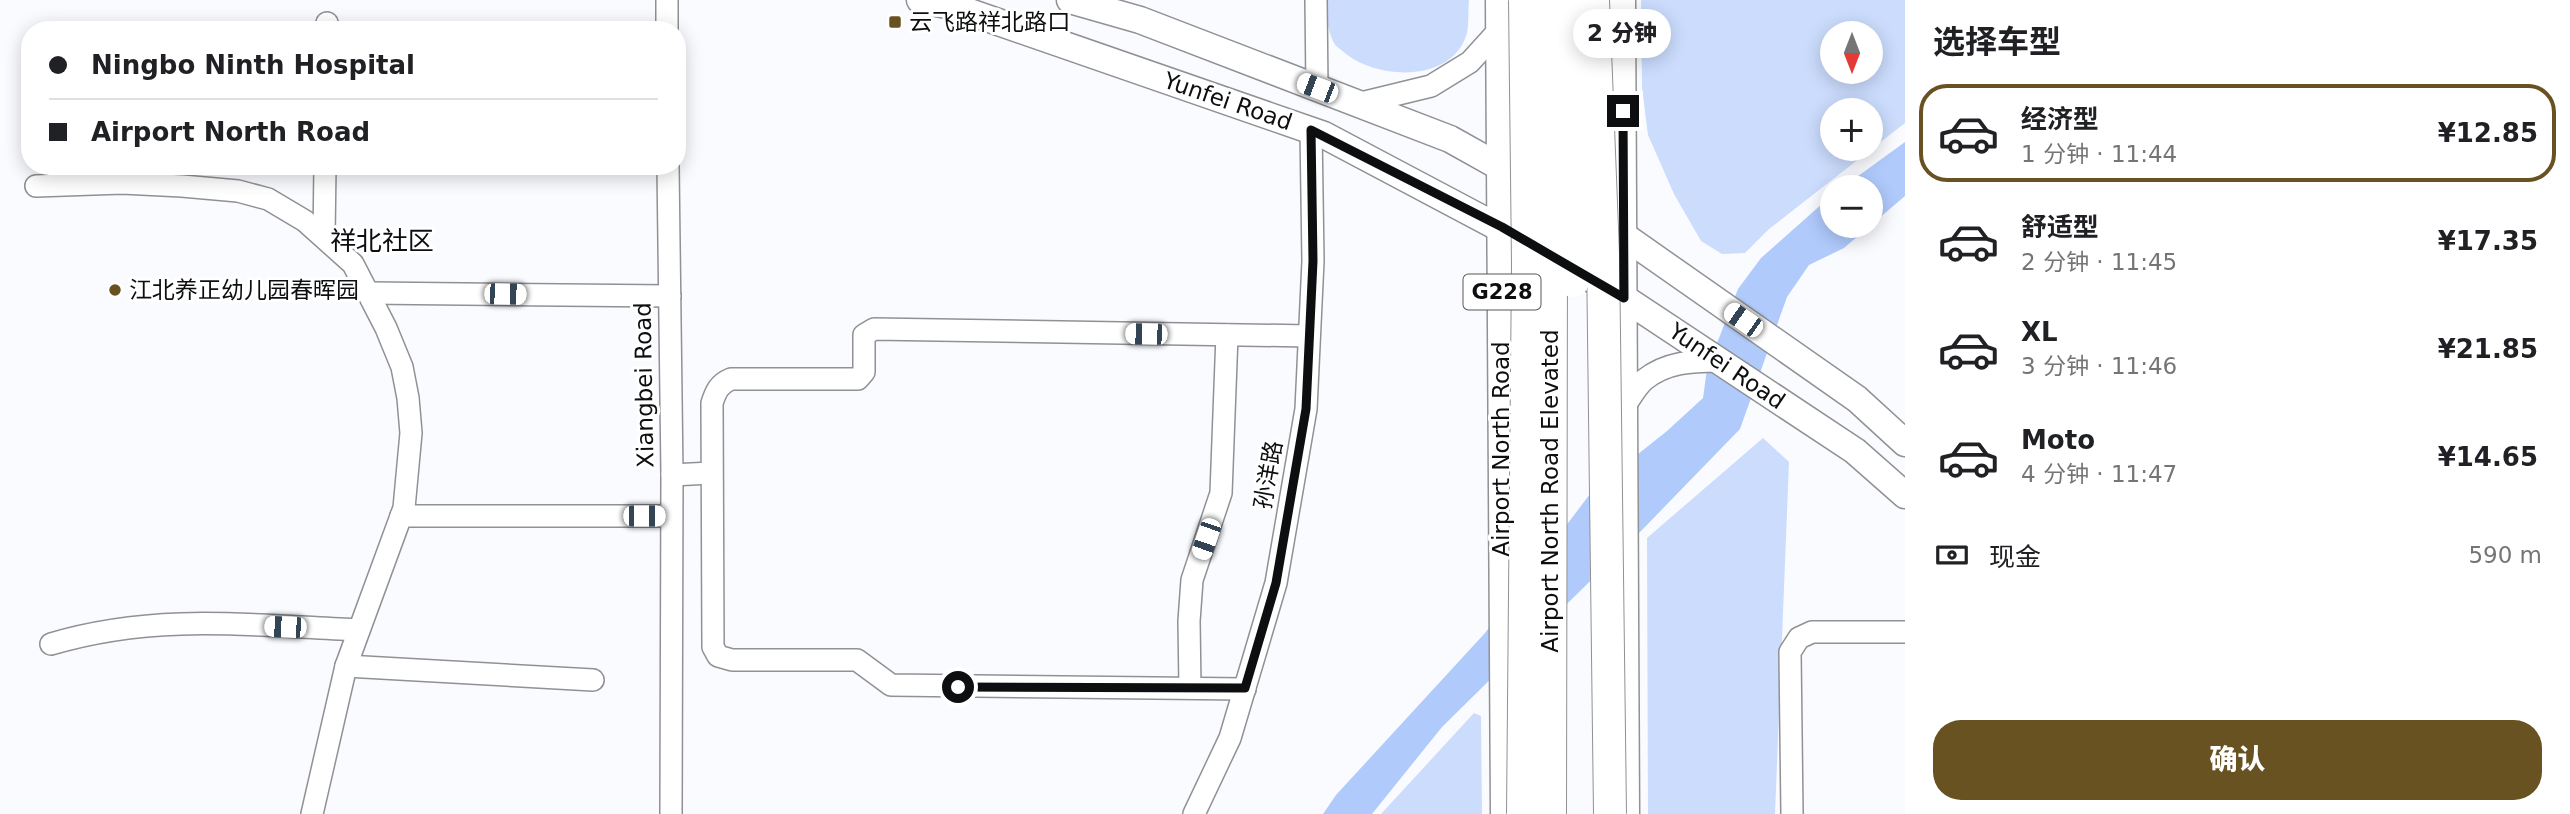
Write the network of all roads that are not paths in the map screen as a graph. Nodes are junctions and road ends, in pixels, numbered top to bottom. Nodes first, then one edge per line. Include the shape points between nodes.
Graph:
1 (667, 0) edge
2 (920, 0) edge
3 (1070, 0) edge
4 (1316, 0) edge
5 (1499, 0) edge
6 (1525, 0) edge
7 (1548, 0) edge
8 (1572, 0) edge
9 (1593, 0) edge
10 (1622, 0) edge
11 (667, 21) edge
12 (1499, 30) junction
13 (1317, 88) junction
14 (1357, 104) junction
15 (1311, 130) junction
16 (1500, 166) junction
17 (325, 175) edge
18 (668, 175) edge
19 (36, 186) dead end
20 (1502, 227) junction
21 (1624, 236) junction
22 (324, 237) junction
23 (369, 293) junction
24 (670, 296) junction
25 (1624, 298) junction
26 (1227, 335) junction
27 (1309, 336) junction
28 (1719, 361) junction
29 (1624, 407) junction
30 (1905, 443) edge
31 (711, 473) junction
32 (672, 475) junction
33 (1905, 495) edge
34 (401, 516) junction
35 (671, 516) junction
36 (359, 630) junction
37 (1905, 632) edge
38 (51, 644) dead end
39 (346, 666) junction
40 (593, 680) dead end
41 (1190, 688) junction
42 (1245, 688) junction
43 (312, 814) edge
44 (671, 814) edge
45 (1194, 814) edge
46 (1504, 814) edge
47 (1523, 814) edge
48 (1550, 814) edge
49 (1570, 814) edge
50 (1610, 814) edge
51 (1626, 814) edge
52 (1792, 814) edge

1 - 11 street
2 - 15 main road, Yunfei Road via 952,6
3 - 13 main road, Yunfei Road via 1140,20
4 - 13 street
5 - 12 main road, Airport North Road / G228
6 - 47 highway, bridge via 1528,264
7 - 48 highway, Airport North Road Elevated, bridge
8 - 49 highway, Airport North Road Elevated, bridge
9 - 50 highway, bridge via 1603,254
10 - 21 main road
12 - 14 street via 1471,62 1431,86
12 - 16 main road, Airport North Road / G228
13 - 14 main road, Yunfei Road
14 - 16 main road, Yunfei Road via 1450,139
15 - 20 main road, Yunfei Road
15 - 27 street, 孙洋路
16 - 20 main road, Airport North Road / G228
16 - 21 main road, Yunfei Road
17 - 22 street
18 - 24 street, Xiangbei Road
19 - 22 street via 122,183 238,191 268,199
20 - 25 main road, Yunfei Road
20 - 46 main road, Airport North Road / G228
21 - 25 main road
21 - 30 main road, Yunfei Road via 1857,399
22 - 23 street via 353,264
23 - 24 street
23 - 34 street via 402,367 408,398 410,456
24 - 32 street, Xiangbei Road
25 - 28 main road, Yunfei Road
25 - 29 main road
26 - 27 street
26 - 31 street via 874,329 864,335 864,372 858,379 731,379 722,383 712,403
26 - 41 street via 1221,492 1192,580
27 - 42 street, 孙洋路 via 1306,409 1276,583
28 - 29 street via 1687,361 1668,367 1643,381
28 - 33 main road, Yunfei Road via 1855,452
29 - 51 main road
31 - 32 street
31 - 41 street via 713,647 719,656 732,660 857,660 891,685
32 - 35 street, Xiangbei Road
34 - 35 street
34 - 36 street
35 - 44 street, Xiangbei Road
36 - 38 street via 175,623 141,625
36 - 39 street
37 - 52 street via 1812,632 1799,638 1790,652
39 - 40 street
39 - 43 street
41 - 42 street
42 - 45 street, 孙洋路 via 1230,738

